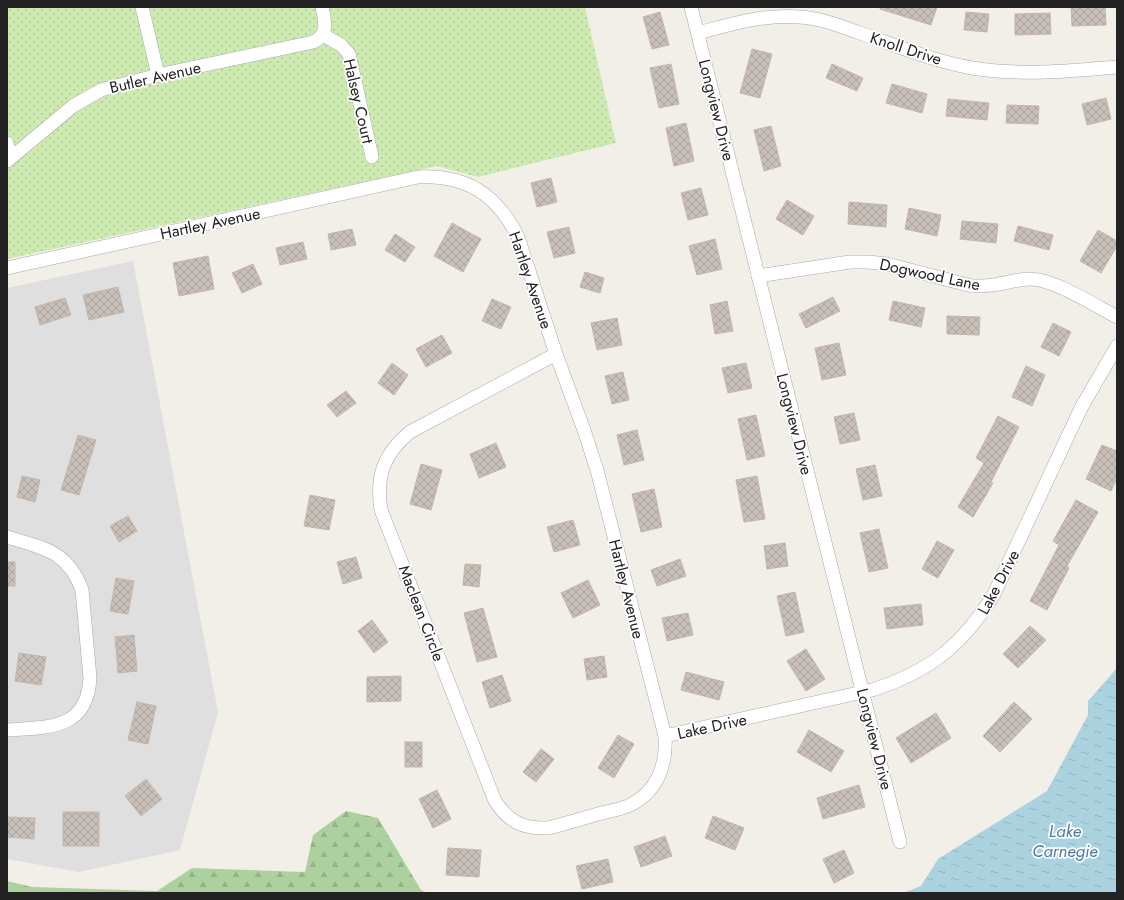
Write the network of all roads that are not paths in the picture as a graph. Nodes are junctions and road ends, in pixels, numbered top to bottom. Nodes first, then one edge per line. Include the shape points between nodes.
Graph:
1 (142, 7) edge
2 (322, 7) edge
3 (691, 7) edge
4 (698, 33) junction
5 (323, 35) junction
6 (1117, 67) edge
7 (158, 75) junction
8 (7, 143) edge
9 (372, 157) dead end
10 (9, 159) edge
11 (7, 268) edge
12 (758, 276) junction
13 (1117, 317) edge
14 (1117, 346) edge
15 (556, 354) junction
16 (7, 537) edge
17 (863, 692) junction
18 (7, 730) edge
19 (665, 736) junction
20 (642, 797) joint
21 (900, 842) dead end

1 - 7 street
2 - 5 street via 325,27
3 - 4 street, Longview Drive
4 - 6 street, Knoll Drive via 755,18 800,17 826,21 971,68 1029,73
4 - 12 street, Longview Drive
5 - 7 street, Butler Avenue via 313,42
5 - 9 street, Halsey Court via 341,45 349,54
7 - 10 street, Butler Avenue via 101,90 88,96
8 - 10 street
11 - 15 street, Hartley Avenue via 418,177 434,176 452,179 479,190 493,200 510,222 518,237
12 - 13 street, Dogwood Lane via 850,262 868,262 887,264 972,286 1018,280 1044,280
12 - 17 street, Longview Drive
14 - 17 street, Lake Drive via 1082,408 994,594 982,614 953,647 934,662 892,684
15 - 19 street, Hartley Avenue via 597,470
15 - 20 street, Maclean Circle via 410,432 399,441 390,453 380,478 381,510 495,801 502,811 511,820 523,826 548,828 630,806
16 - 18 street via 53,552 63,559 77,577 82,590 90,678 89,689 81,709 64,723 52,727
17 - 19 street, Lake Drive
17 - 21 street, Longview Drive
19 - 20 street, Hartley Avenue via 664,763 659,776

